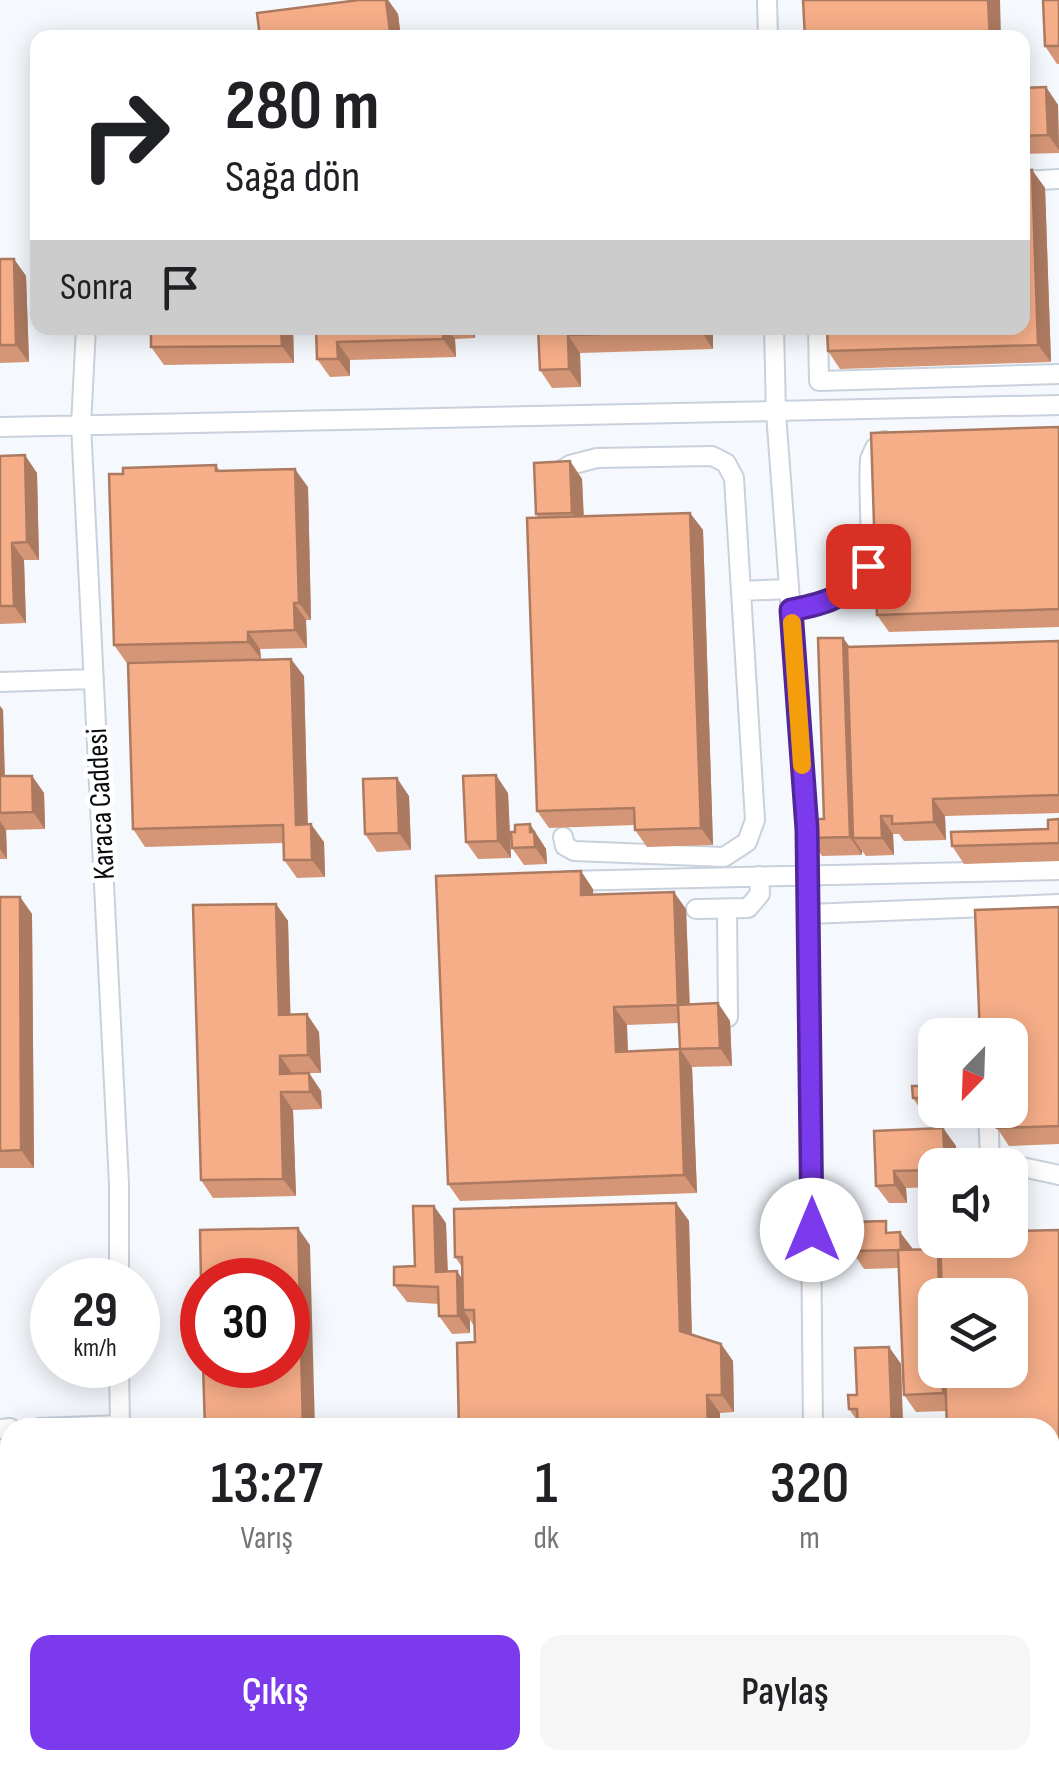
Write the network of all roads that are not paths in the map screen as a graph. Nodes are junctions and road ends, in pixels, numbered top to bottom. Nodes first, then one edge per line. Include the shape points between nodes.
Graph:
1 (767, 0) edge
2 (768, 30) edge
3 (1059, 179) edge
4 (1030, 181) edge
5 (86, 335) edge
6 (774, 335) edge
7 (818, 335) edge
8 (1059, 374) edge
9 (1059, 405) edge
10 (776, 413) junction
11 (81, 425) junction
12 (0, 427) edge
13 (908, 439) edge
14 (556, 474) edge
15 (789, 589) junction
16 (741, 591) junction
17 (791, 610) junction
18 (94, 678) junction
19 (0, 682) edge
20 (563, 837) dead end
21 (1059, 870) edge
22 (808, 874) junction
23 (760, 876) junction
24 (542, 882) edge
25 (1059, 904) edge
26 (696, 909) dead end
27 (727, 910) junction
28 (810, 914) junction
29 (728, 1016) dead end
30 (989, 1128) edge
31 (1059, 1176) edge
32 (119, 1258) edge
33 (119, 1388) edge
34 (120, 1418) edge
35 (813, 1418) edge

1 - 2 street
3 - 4 street
5 - 11 street, Karaca Caddesi
6 - 10 street
7 - 8 street via 820,382
9 - 10 street
10 - 11 street
10 - 15 street
11 - 12 street
11 - 18 street, Karaca Caddesi
13 - 17 street via 884,441 872,453 864,574 834,600
14 - 16 street via 597,458 722,460 734,478
15 - 16 street
15 - 17 street
16 - 20 street via 755,820 747,842 724,857 574,851
17 - 22 street
18 - 19 street
18 - 32 street, Karaca Caddesi
21 - 22 street
22 - 23 street
22 - 28 street
23 - 24 street
23 - 27 street via 756,902
25 - 28 street via 981,916
26 - 27 street
27 - 29 street
28 - 35 street
30 - 31 street via 990,1160
33 - 34 street

